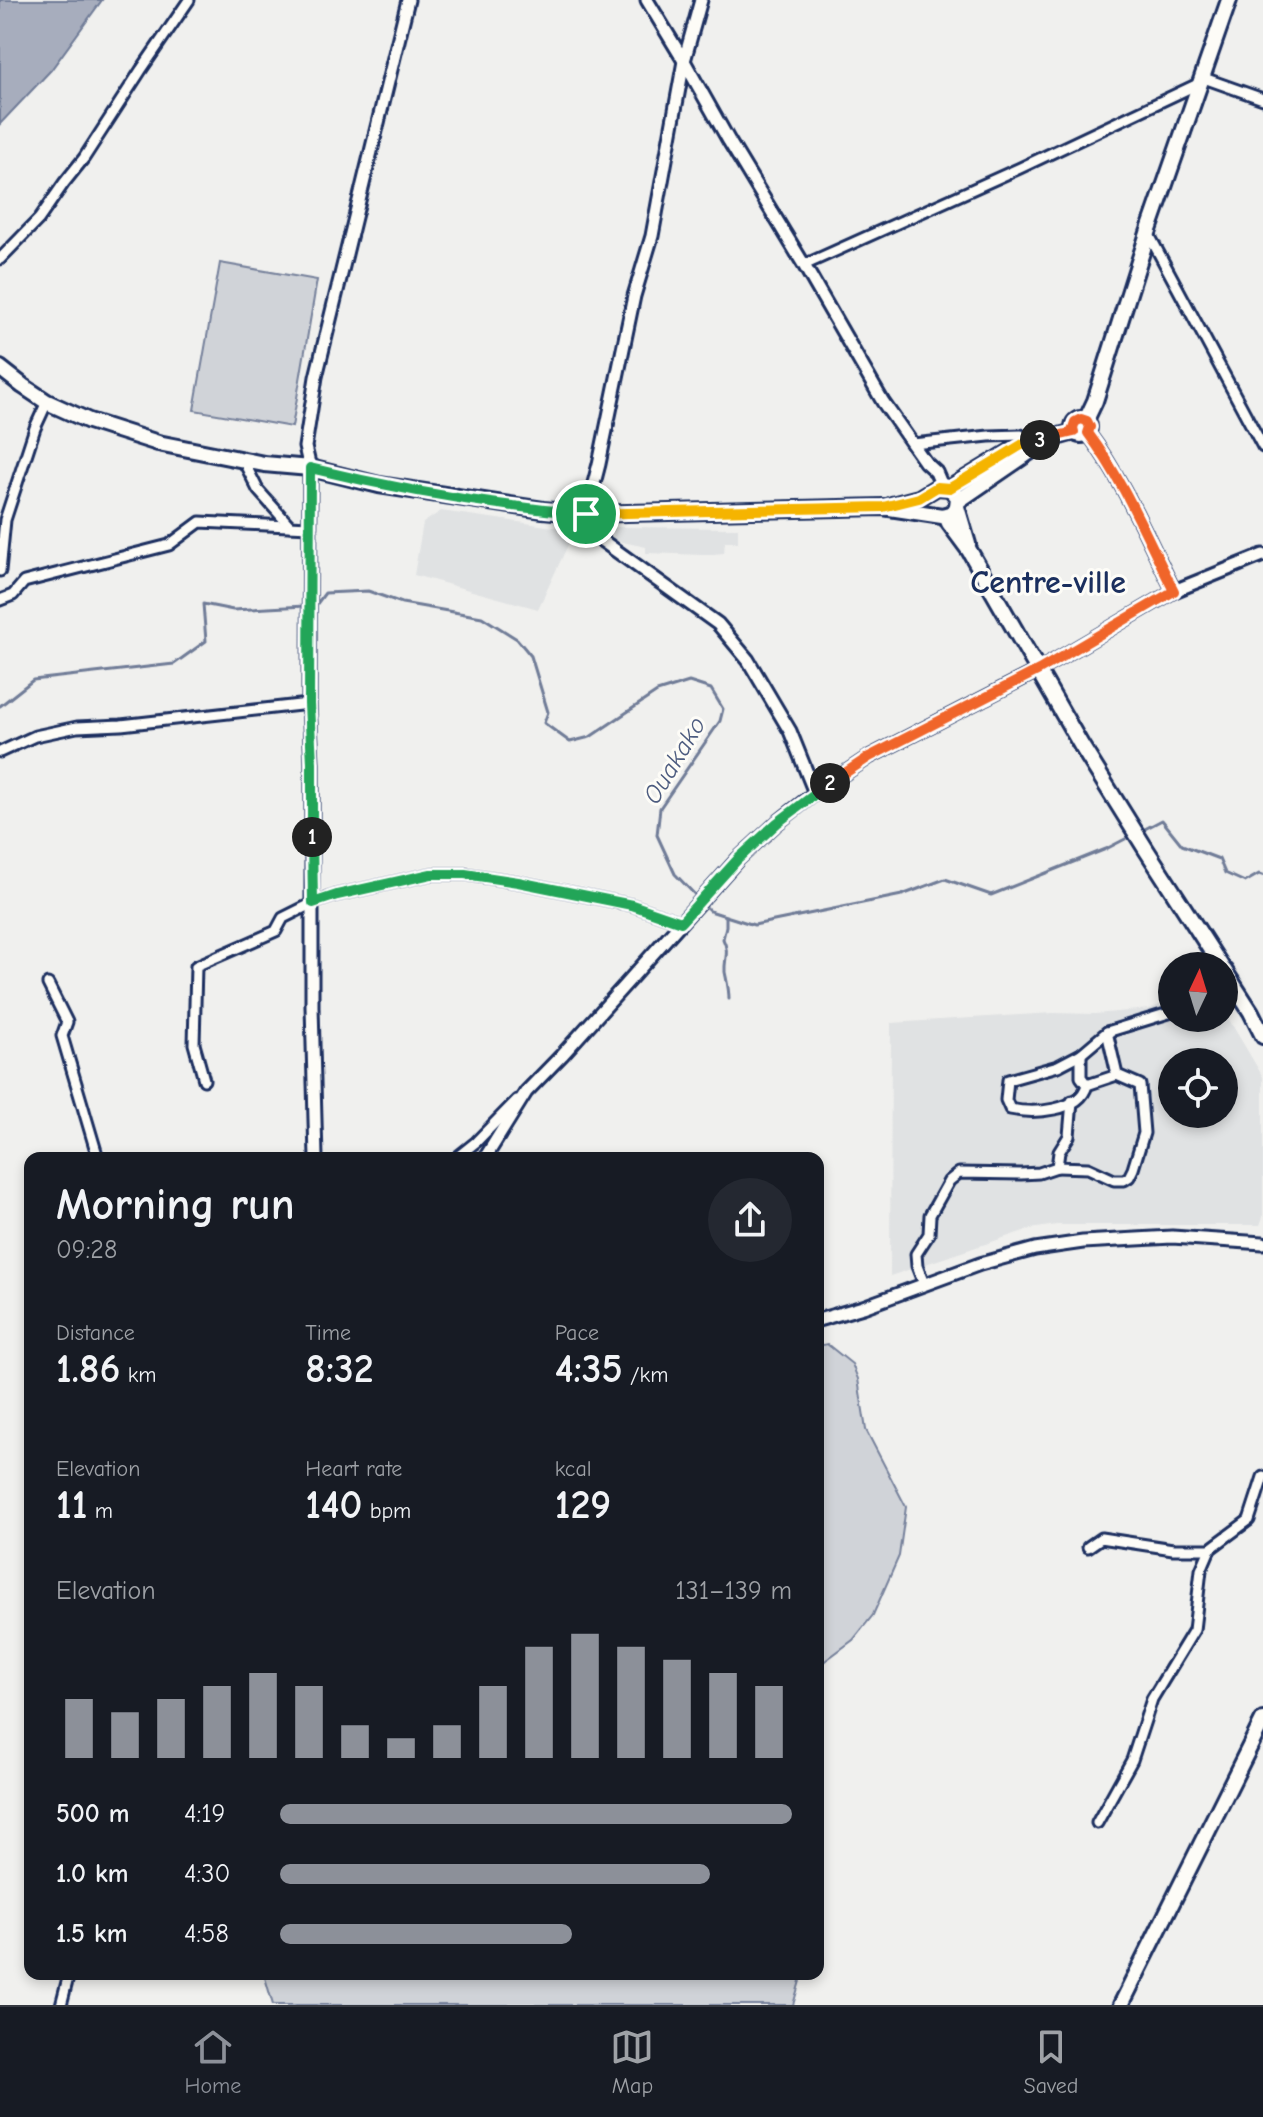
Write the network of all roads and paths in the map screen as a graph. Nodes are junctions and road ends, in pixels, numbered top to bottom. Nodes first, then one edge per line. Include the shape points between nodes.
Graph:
1 (189, 0) edge
2 (408, 0) edge
3 (647, 0) edge
4 (701, 0) edge
5 (1229, 0) edge
6 (684, 61) junction
7 (1200, 80) junction
8 (1263, 99) edge
9 (1148, 233) junction
10 (0, 259) edge
11 (804, 265) junction
12 (0, 368) edge
13 (47, 402) junction
14 (1083, 429) junction
15 (913, 444) junction
16 (1031, 446) junction
17 (1263, 447) edge
18 (243, 460) junction
19 (310, 468) junction
20 (944, 499) junction
21 (883, 507) junction
22 (586, 514) junction
23 (290, 526) junction
24 (310, 527) junction
25 (1263, 555) edge
26 (0, 571) edge
27 (1174, 591) junction
28 (0, 600) edge
29 (1039, 670) junction
30 (309, 704) junction
31 (0, 752) edge
32 (815, 793) junction
33 (313, 903) junction
34 (681, 922) junction
35 (1212, 952) edge
36 (48, 984) dead end
37 (1238, 988) edge
38 (1257, 1012) edge
39 (1158, 1016) edge
40 (1107, 1032) junction
41 (1263, 1036) edge
42 (1081, 1054) junction
43 (1117, 1075) junction
44 (204, 1080) dead end
45 (1087, 1085) junction
46 (526, 1092) junction
47 (1072, 1101) junction
48 (96, 1152) edge
49 (316, 1152) edge
50 (464, 1152) edge
51 (489, 1152) edge
52 (1057, 1167) junction
53 (1263, 1243) edge
54 (924, 1284) junction
55 (824, 1318) edge
56 (1263, 1477) edge
57 (1088, 1547) dead end
58 (1210, 1549) junction
59 (1263, 1720) edge
60 (1097, 1823) dead end
61 (67, 1980) edge
62 (61, 2005) edge
63 (1121, 2005) edge

1 - 10 street via 84,158 39,219
2 - 19 street via 316,377 305,447
3 - 6 street
4 - 6 street
5 - 7 main road
6 - 11 street
6 - 22 street via 652,236
7 - 8 street
7 - 9 main road
7 - 11 street
9 - 14 main road
9 - 17 street
11 - 15 street
12 - 13 main road
13 - 18 main road via 158,443
13 - 26 street via 5,520
14 - 16 main road
14 - 27 street via 1117,478
15 - 16 street via 1021,435
15 - 20 street via 936,472
16 - 20 main road
18 - 19 main road
18 - 23 street via 258,490
19 - 22 main road via 379,485
19 - 24 street
20 - 21 main road
20 - 21 main road
20 - 29 main road via 949,523
21 - 22 main road
22 - 32 street via 590,532 718,624 748,660 790,731
23 - 24 street
23 - 28 street via 200,522 169,545 24,582
24 - 30 street
25 - 27 street
27 - 29 street
29 - 32 street via 869,757
29 - 35 main road
30 - 31 street via 77,727 35,736
30 - 33 street
32 - 34 street via 738,859
33 - 34 street via 431,874 465,874 632,905
33 - 44 street via 283,918 276,931 196,966 194,1044
33 - 49 street
34 - 46 street
36 - 48 street via 67,1022 62,1036
37 - 38 main road
38 - 41 main road
39 - 40 street
40 - 42 street
40 - 43 street
42 - 45 street via 1081,1077
42 - 47 street via 1008,1080 1006,1087 1010,1109 1018,1111 1047,1112
43 - 45 street
43 - 52 street via 1140,1085 1143,1110 1144,1133 1129,1177 1114,1180 1088,1168
45 - 47 street
46 - 50 street
46 - 51 street
47 - 52 street via 1069,1136
52 - 54 street via 1030,1173 959,1173 949,1181 916,1254
53 - 54 street via 1172,1237 1083,1242 1035,1249
54 - 55 street
56 - 58 street via 1249,1520
57 - 58 street via 1101,1538
58 - 60 street via 1201,1570 1194,1630 1152,1699 1132,1760
59 - 63 main road
61 - 62 street

